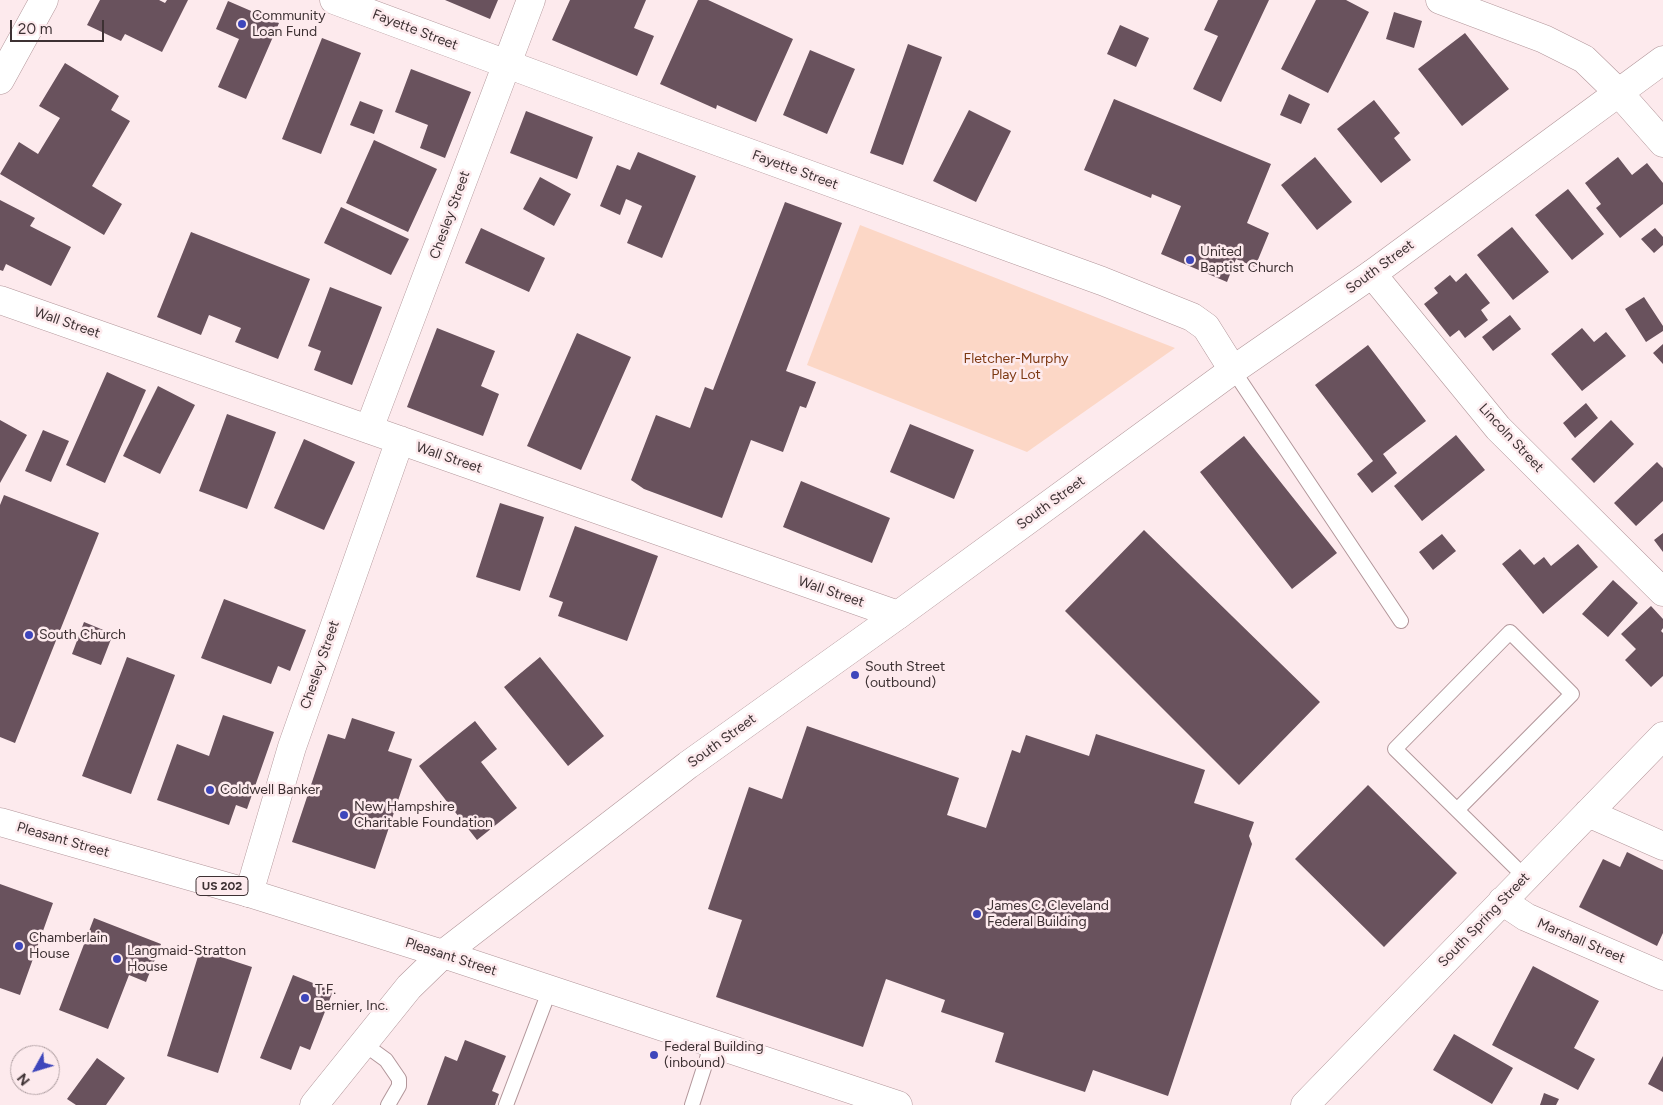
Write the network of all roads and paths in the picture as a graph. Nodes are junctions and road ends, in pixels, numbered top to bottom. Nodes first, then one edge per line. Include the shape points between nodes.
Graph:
1 (44, 0) edge
2 (334, 0) edge
3 (531, 0) edge
4 (1440, 0) edge
5 (1663, 60) edge
6 (506, 65) junction
7 (0, 80) edge
8 (1618, 92) junction
9 (1663, 143) edge
10 (1372, 274) junction
11 (0, 300) edge
12 (1233, 370) junction
13 (369, 429) junction
14 (400, 440) junction
15 (1663, 592) edge
16 (898, 615) junction
17 (1401, 621) dead end
18 (1663, 736) edge
19 (1458, 810) junction
20 (1588, 813) junction
21 (0, 822) edge
22 (1663, 846) edge
23 (1525, 877) junction
24 (249, 893) junction
25 (1502, 900) junction
26 (443, 954) junction
27 (1663, 976) edge
28 (550, 989) junction
29 (712, 1043) junction
30 (364, 1044) junction
31 (314, 1105) edge
32 (388, 1105) edge
33 (506, 1105) edge
34 (692, 1105) edge
35 (898, 1105) edge
36 (1305, 1105) edge

1 - 7 street
2 - 6 street, Fayette Street
3 - 6 street, Chesley Street
4 - 8 street via 1544,39 1584,59
5 - 8 street, South Street
6 - 12 street, Fayette Street via 1102,280 1192,317 1206,327
6 - 13 street, Chesley Street
8 - 9 street
8 - 10 street, South Street
10 - 12 street, South Street
10 - 15 street, Lincoln Street via 1498,428
11 - 13 street, Wall Street
12 - 16 street, South Street
12 - 17 lane
13 - 14 street, Wall Street
14 - 16 street, Wall Street
14 - 24 street, Chesley Street via 292,747
16 - 26 street, South Street via 688,766
18 - 20 street, South Spring Street
19 - 19 lane via 1395,749 1510,632 1572,694
19 - 23 lane
20 - 22 street
20 - 23 street, South Spring Street
21 - 24 street, Pleasant Street / US 202
23 - 25 street, South Spring Street
24 - 26 street, Pleasant Street / US 202
25 - 27 street, Marshall Street via 1526,917
25 - 36 street, South Spring Street
26 - 28 street, Pleasant Street / US 202
26 - 30 street, South Street via 410,987
28 - 29 street, Pleasant Street / US 202
28 - 33 lane
29 - 34 lane
29 - 35 street, Pleasant Street / US 202
30 - 31 street, South Street
30 - 32 lane via 386,1060 399,1079 399,1086

